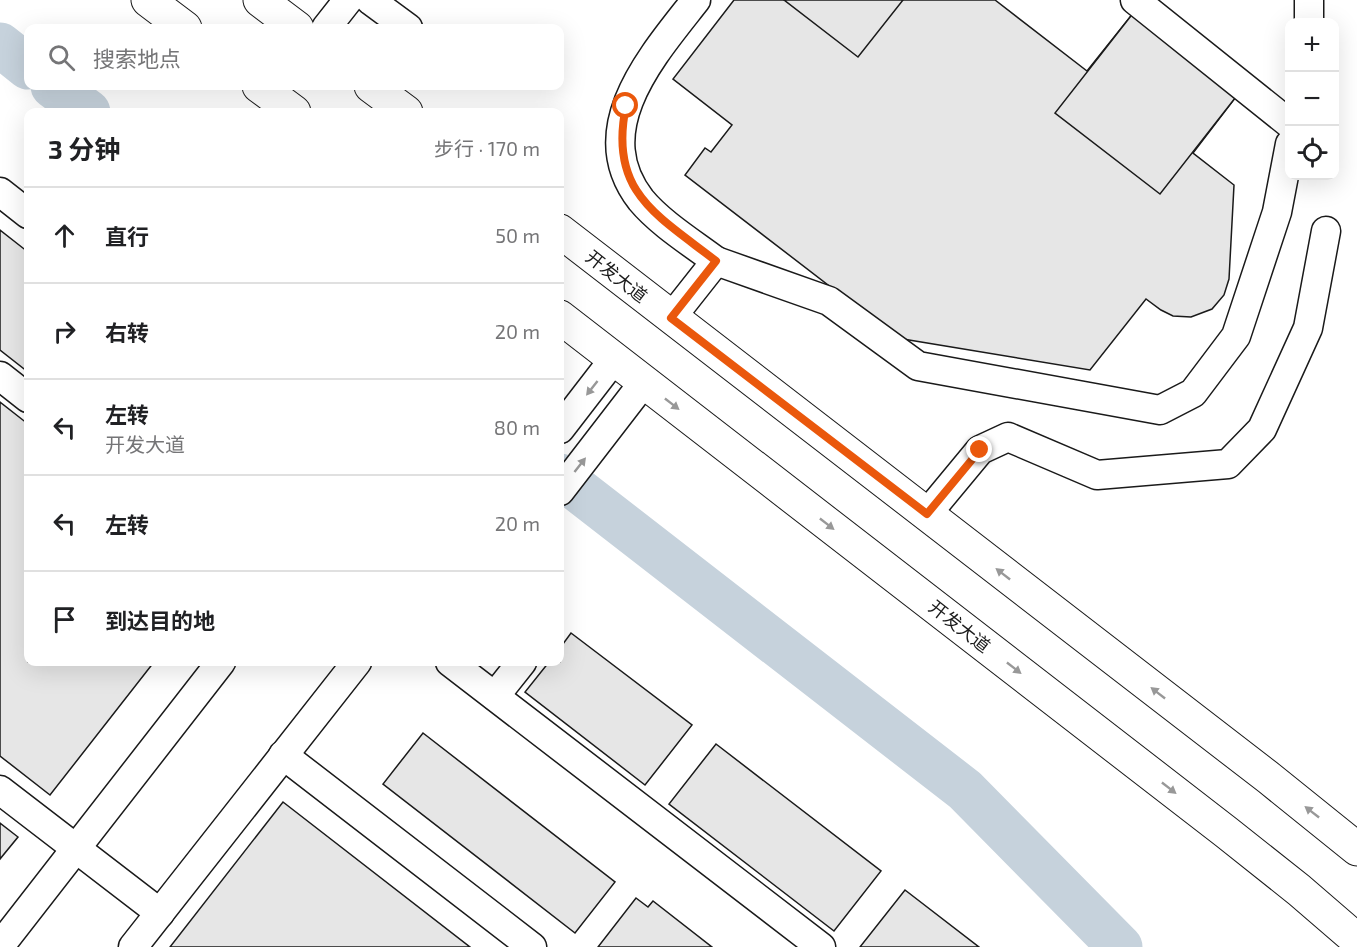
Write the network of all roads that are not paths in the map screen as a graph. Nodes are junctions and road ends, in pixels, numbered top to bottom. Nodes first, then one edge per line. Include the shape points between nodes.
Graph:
1 (148, 0) edge
2 (260, 0) edge
3 (348, 0) edge
4 (370, 0) edge
5 (696, 0) edge
6 (1135, 0) edge
7 (1310, 0) edge
8 (1309, 18) edge
9 (180, 24) edge
10 (292, 24) edge
11 (329, 24) edge
12 (403, 24) edge
13 (264, 90) edge
14 (376, 90) edge
15 (289, 108) edge
16 (401, 108) edge
17 (1285, 120) edge
18 (1285, 170) edge
19 (0, 192) edge
20 (24, 211) edge
21 (1326, 231) dead end
22 (564, 234) edge
23 (716, 261) junction
24 (671, 318) junction
25 (564, 320) edge
26 (614, 359) junction
27 (0, 376) edge
28 (644, 382) junction
29 (24, 395) edge
30 (564, 422) edge
31 (564, 486) edge
32 (927, 514) junction
33 (218, 666) edge
34 (354, 666) edge
35 (455, 666) edge
36 (519, 666) edge
37 (495, 696) junction
38 (283, 755) junction
39 (0, 790) edge
40 (76, 849) junction
41 (1357, 849) edge
42 (160, 913) junction
43 (1357, 940) edge
44 (0, 946) edge
45 (134, 947) edge
46 (532, 947) edge
47 (821, 947) edge

1 - 9 main road
2 - 10 main road
3 - 11 lane
4 - 12 lane
5 - 23 lane via 635,83 626,106 621,145 627,174 641,199
6 - 17 lane
7 - 8 lane
13 - 15 main road
14 - 16 main road
18 - 23 lane via 1277,212 1236,336 1193,393 1160,410 918,366 829,301
19 - 20 lane
21 - 32 lane via 1308,328 1262,429 1228,464 1097,475 1008,437 980,450
22 - 24 main road, 开发大道
23 - 24 lane
24 - 32 main road, 开发大道
25 - 26 main road, 开发大道
26 - 28 main road, 开发大道
26 -> 30 lane
27 - 29 lane
31 -> 28 lane
28 -> 43 main road, 开发大道 via 1226,832
41 -> 32 main road, 开发大道
33 - 40 lane
34 - 38 lane
35 - 37 lane
36 - 37 lane
37 - 47 lane
38 - 42 lane
38 - 46 lane
39 - 40 lane
40 - 42 lane
40 - 44 lane
42 - 45 lane

